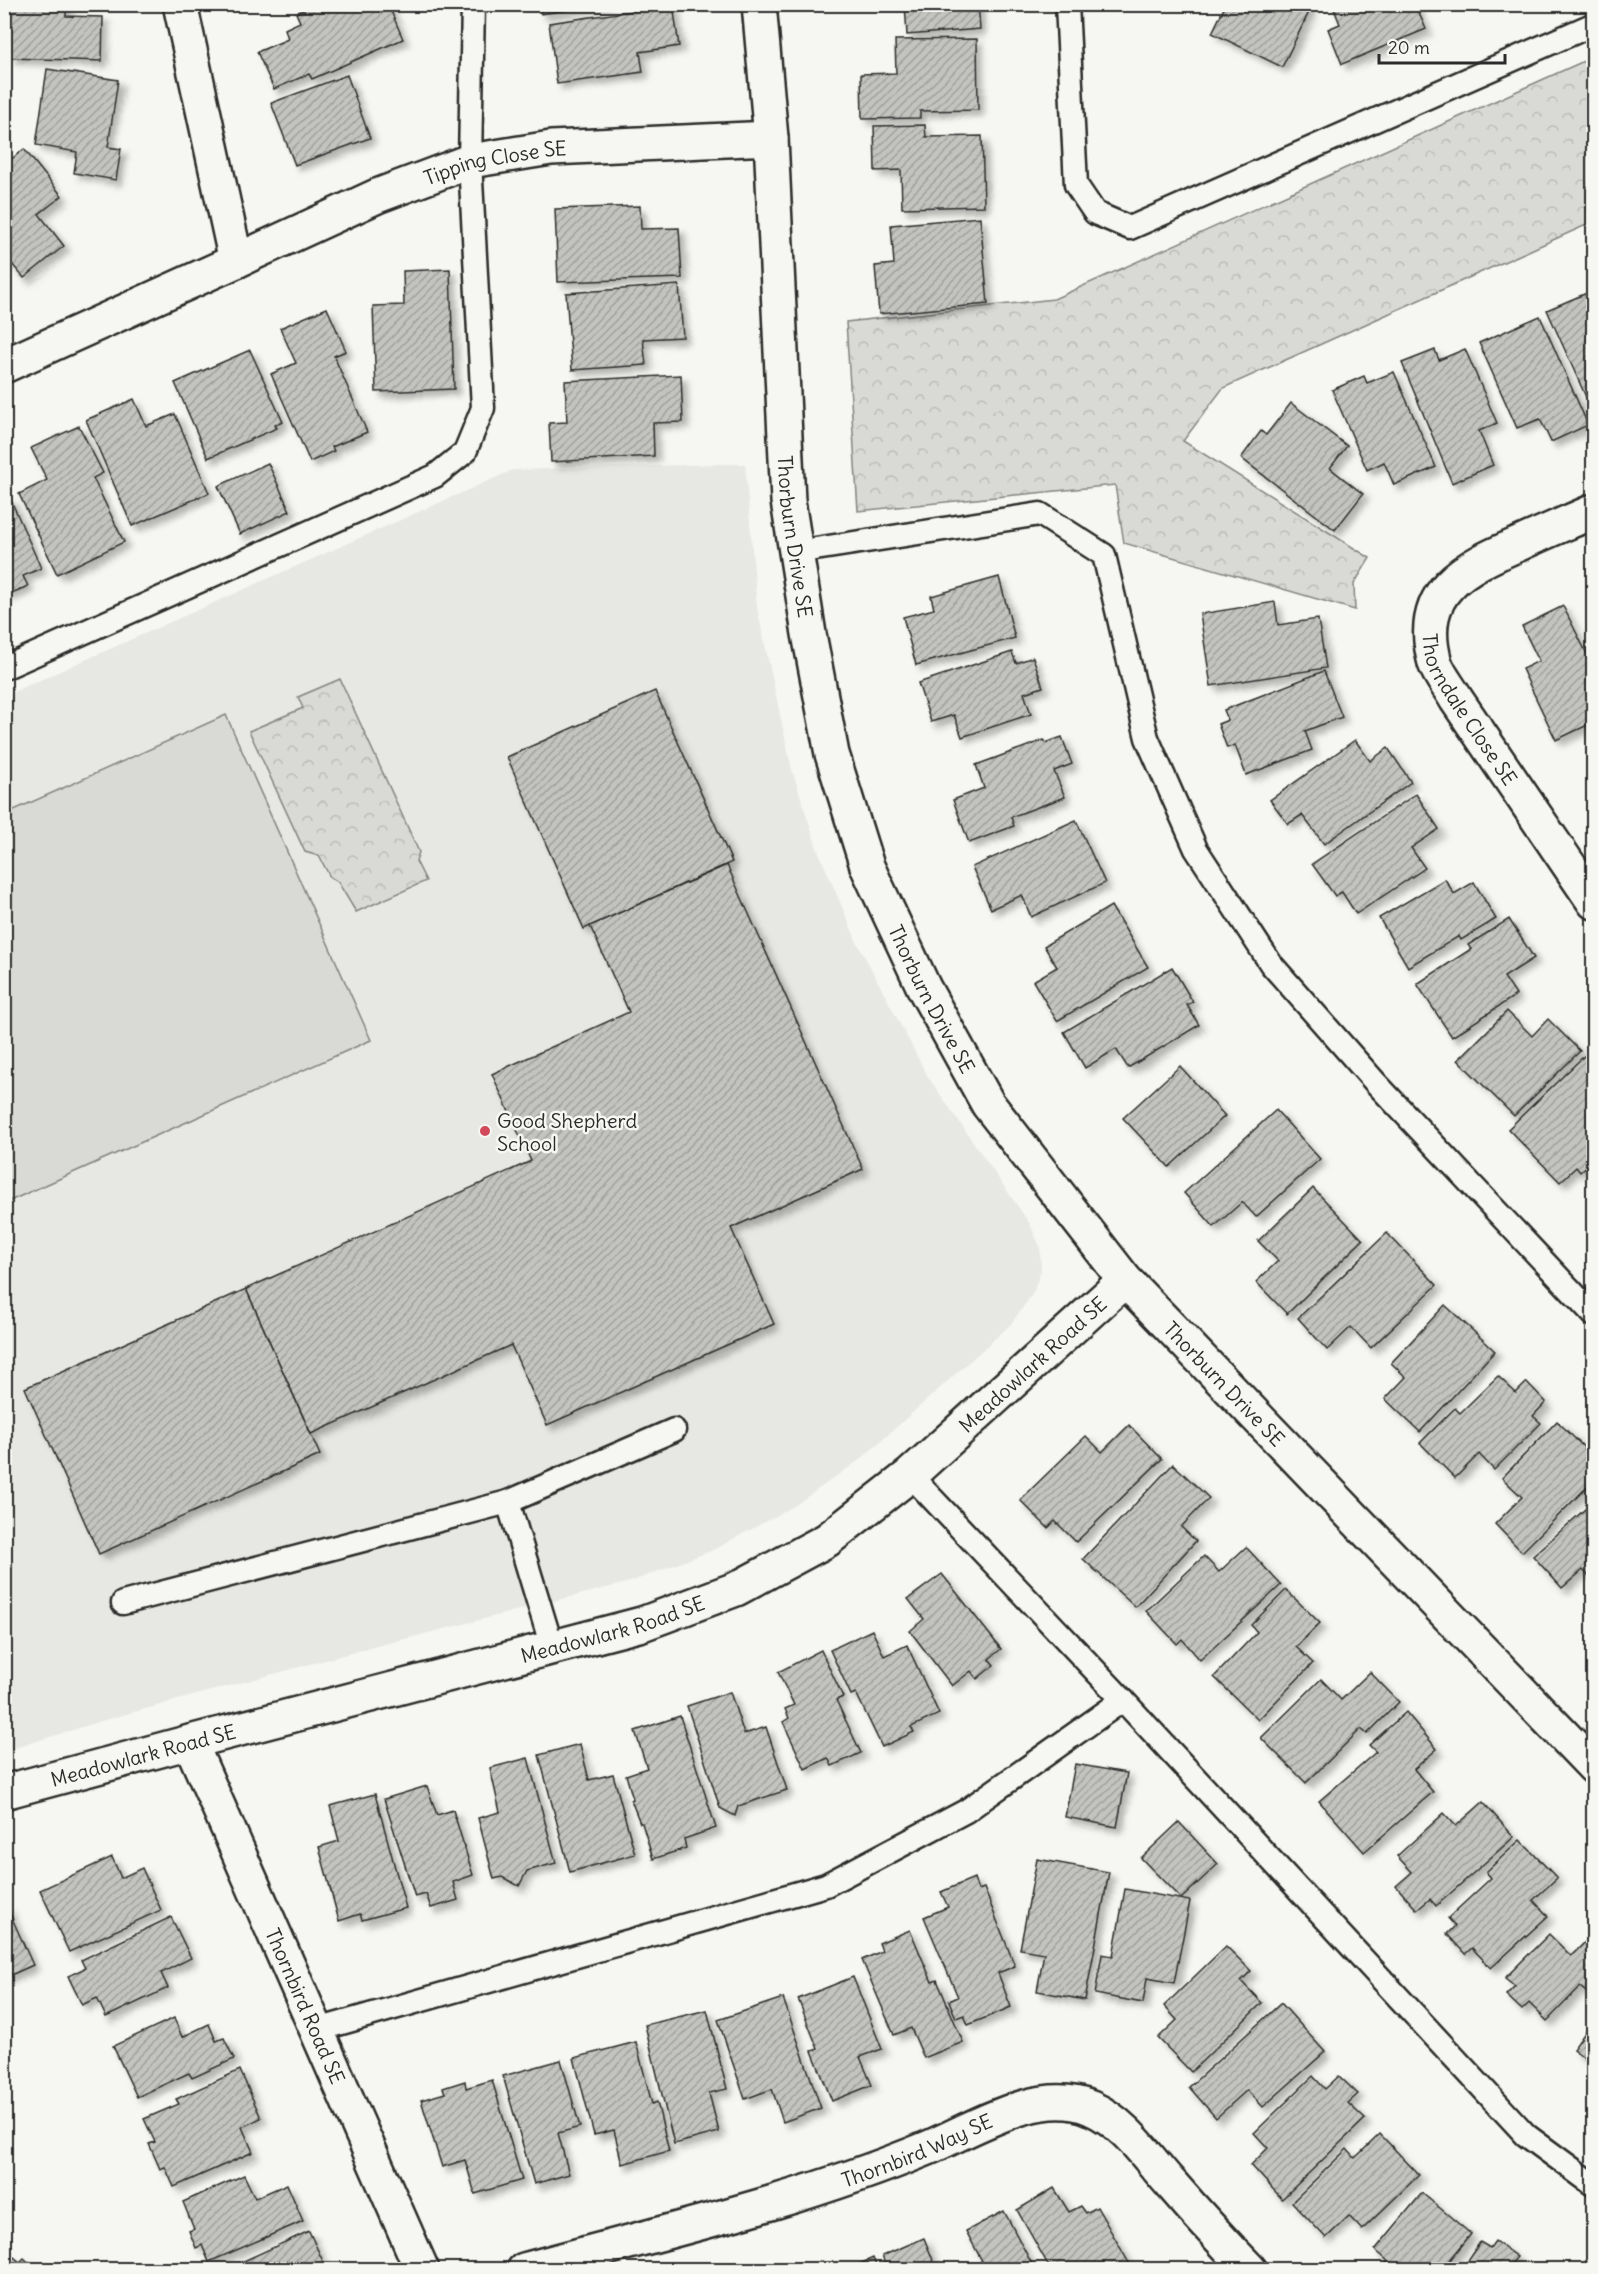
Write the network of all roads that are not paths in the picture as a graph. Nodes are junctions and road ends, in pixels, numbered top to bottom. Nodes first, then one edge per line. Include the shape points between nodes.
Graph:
1 (180, 4) edge
2 (473, 4) edge
3 (759, 4) edge
4 (1067, 4) edge
5 (1593, 24) edge
6 (771, 138) junction
7 (470, 161) junction
8 (236, 261) junction
9 (4, 366) edge
10 (1593, 511) edge
11 (796, 552) junction
12 (4, 668) edge
13 (1593, 902) edge
14 (1125, 1280) junction
15 (1593, 1315) edge
16 (674, 1430) dead end
17 (910, 1475) junction
18 (508, 1502) junction
19 (123, 1603) dead end
20 (552, 1647) junction
21 (1124, 1700) junction
22 (190, 1742) junction
23 (1593, 1767) edge
24 (4, 1792) edge
25 (317, 2030) junction
26 (1593, 2185) edge
27 (422, 2270) edge
28 (524, 2270) edge
29 (1250, 2270) edge

1 - 8 street
2 - 7 lane
3 - 6 street, Thorburn Drive SE
4 - 5 lane via 1076,186 1095,213 1130,228
6 - 7 street, Tipping Close SE via 550,148
6 - 11 street, Thorburn Drive SE via 788,501
7 - 8 street, Tipping Close SE via 377,196
7 - 12 lane via 483,408 465,452 435,476
8 - 9 street, Tipping Close SE
10 - 13 street, Thorndale Close SE via 1487,558 1456,577 1437,602 1430,628 1436,664 1456,699
11 - 14 street, Thorburn Drive SE via 832,754 867,866 924,988 988,1104
11 - 15 lane via 1040,514 1104,555 1147,738 1196,849 1271,964 1375,1082
14 - 17 street, Meadowlark Road SE
14 - 23 street, Thorburn Drive SE
16 - 18 lane
17 - 20 street, Meadowlark Road SE via 826,1540 736,1588 642,1624
17 - 21 lane
18 - 19 lane
18 - 20 lane
20 - 22 street, Meadowlark Road SE
21 - 25 lane via 966,1810 826,1885
21 - 26 lane via 1526,2135
22 - 24 street, Meadowlark Road SE
22 - 25 street, Thornbird Road SE
25 - 27 street, Thornbird Road SE
28 - 29 street, Thornbird Way SE via 826,2187 1034,2104 1064,2102 1090,2108 1115,2122

